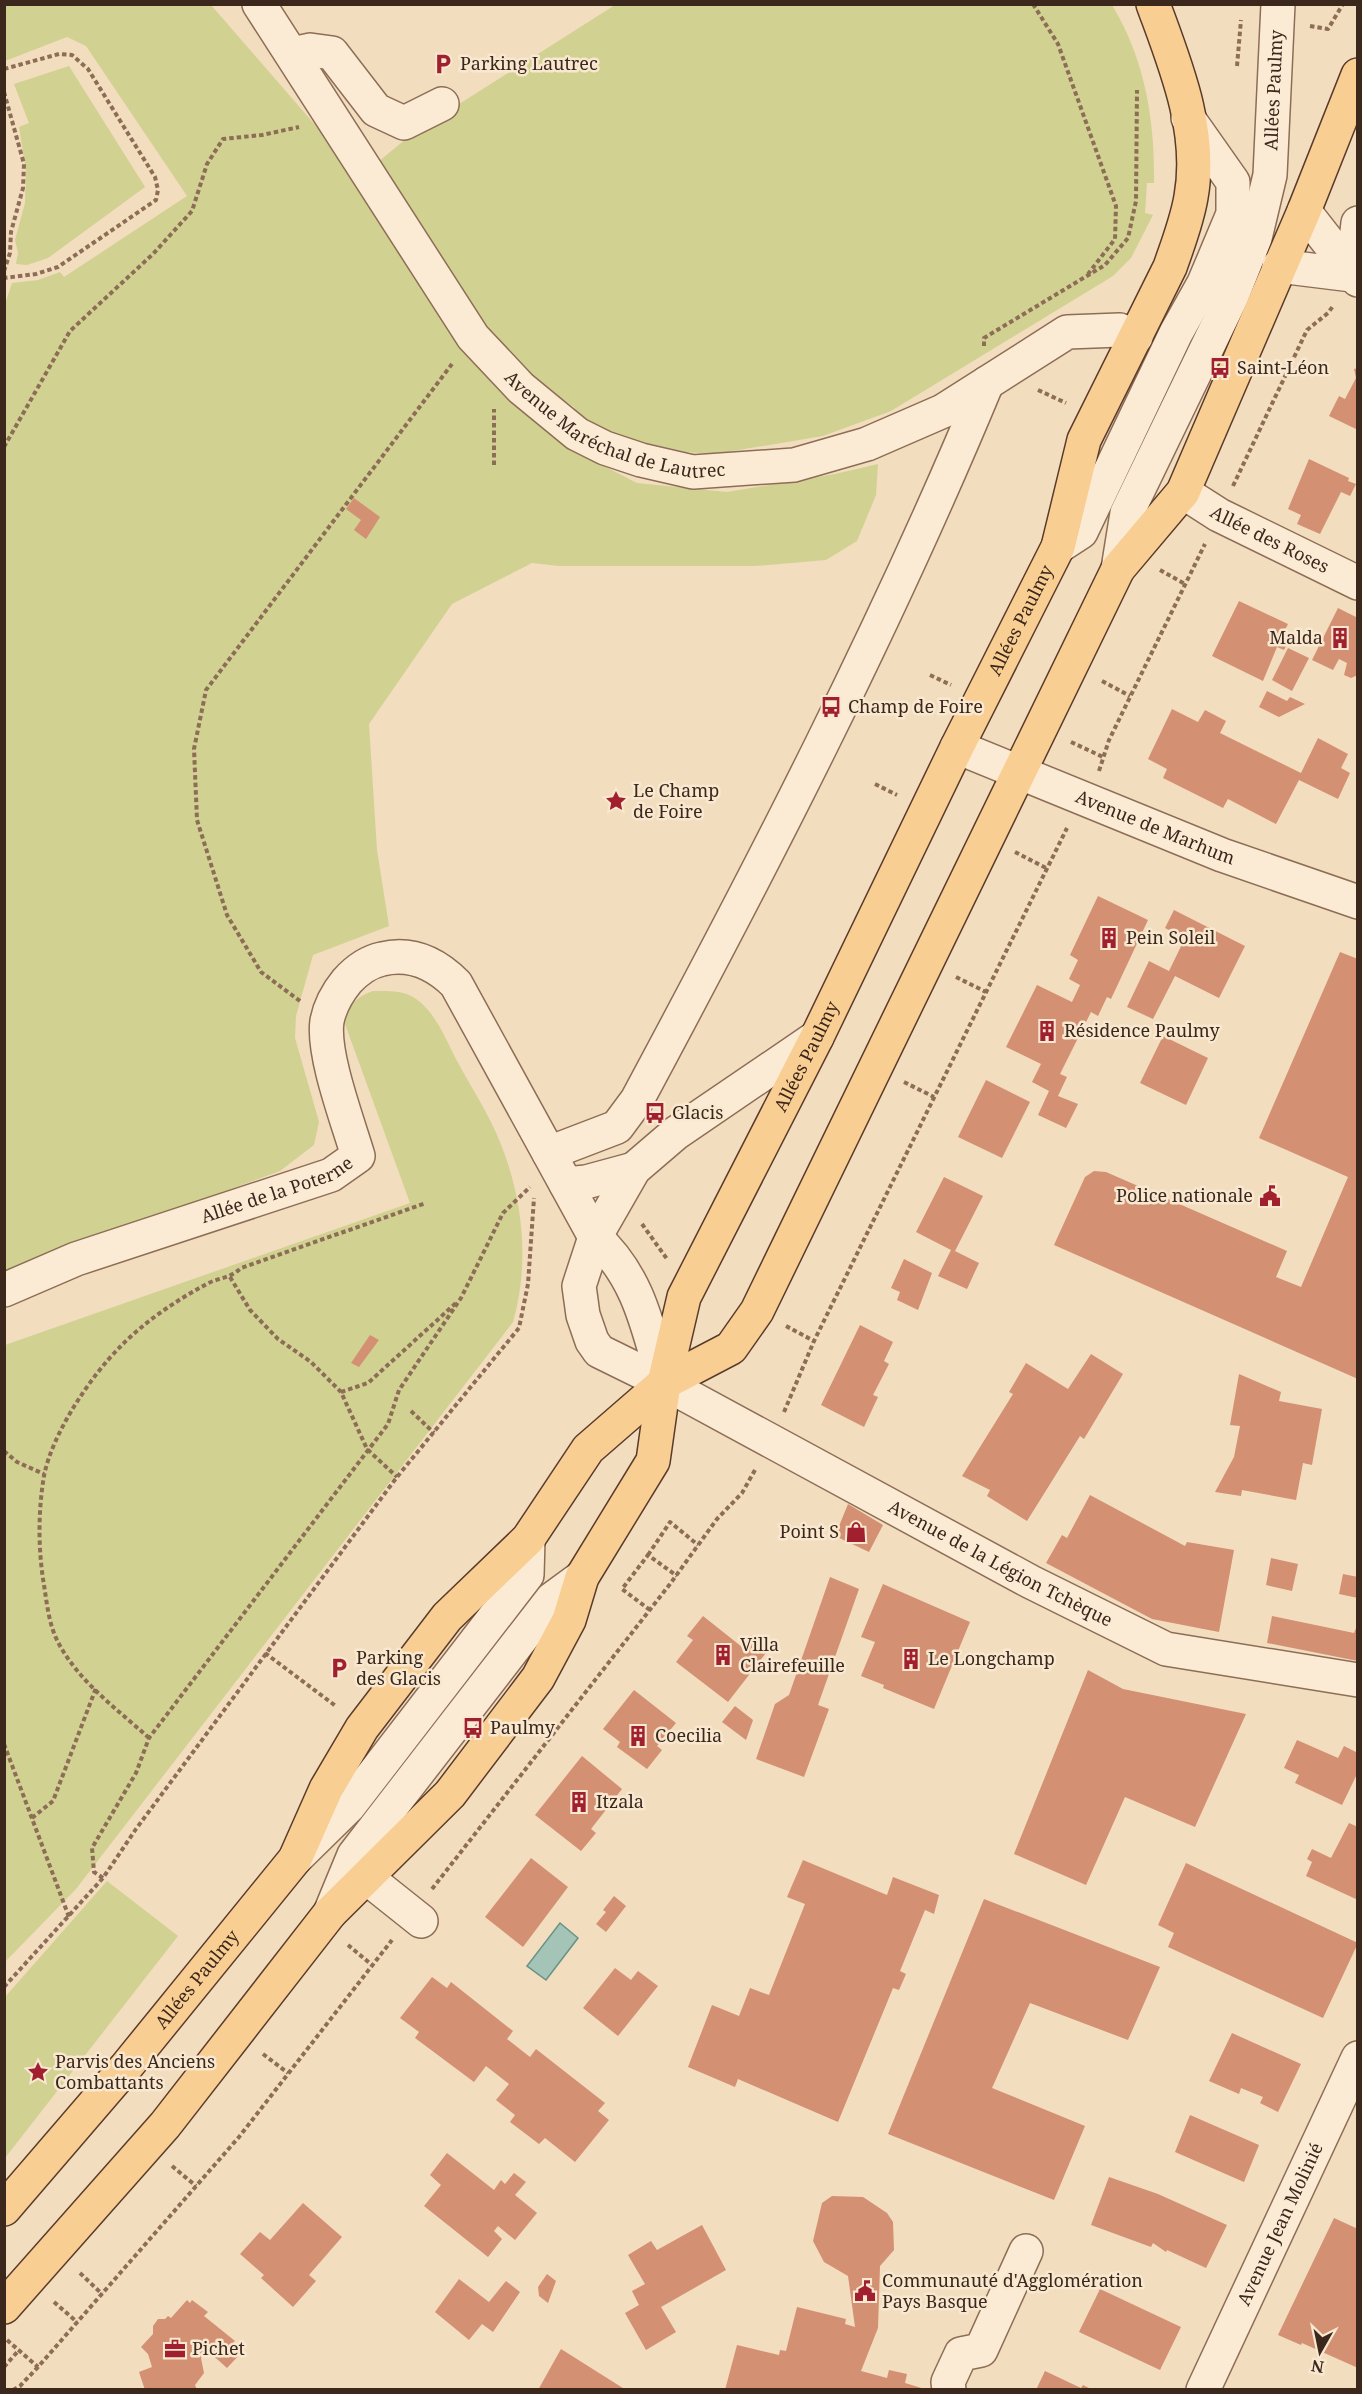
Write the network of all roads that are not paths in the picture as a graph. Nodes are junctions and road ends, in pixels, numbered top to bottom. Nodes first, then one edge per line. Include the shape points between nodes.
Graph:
1 (1153, 4) edge
2 (1278, 4) edge
3 (266, 7) edge
4 (292, 54) junction
5 (1358, 75) edge
6 (442, 104) dead end
7 (1188, 118) junction
8 (1270, 175) junction
9 (1304, 211) junction
10 (1233, 214) junction
11 (1358, 223) edge
12 (1279, 266) junction
13 (1356, 276) edge
14 (1136, 337) junction
15 (987, 383) junction
16 (1183, 492) junction
17 (1058, 547) junction
18 (1118, 569) junction
19 (1358, 583) edge
20 (957, 747) junction
21 (1016, 774) junction
22 (1358, 902) edge
23 (818, 1037) junction
24 (546, 1132) junction
25 (634, 1169) junction
26 (566, 1184) junction
27 (595, 1237) junction
28 (4, 1290) edge
29 (664, 1383) junction
30 (582, 1577) junction
31 (1358, 1680) edge
32 (367, 1878) junction
33 (330, 1912) junction
34 (421, 1921) dead end
35 (1358, 2058) edge
36 (4, 2209) edge
37 (1026, 2251) dead end
38 (4, 2307) edge
39 (949, 2390) edge
40 (1203, 2390) edge

1 - 7 main road, Allées Paulmy via 1180,79
2 - 8 street, Allées Paulmy
3 - 4 street, Avenue Maréchal de Lautrec
4 - 6 street via 310,50 332,53 376,111 404,123
4 - 15 street, Avenue Maréchal de Lautrec via 473,337 521,388 577,434 605,448 693,472 794,465 867,444 943,411
5 - 9 main road
7 - 10 street, Allées Paulmy via 1233,182
7 - 14 main road, Allées Paulmy via 1193,161 1191,196 1170,267
8 - 10 street, Allées Paulmy
8 - 18 street, Allées Paulmy via 1255,238 1232,296 1127,513
9 - 12 main road
9 - 13 street
10 - 17 street, Allées Paulmy via 1204,283 1081,532
11 - 13 street
12 - 13 street
12 - 16 main road
14 - 15 street, Avenue Maréchal de Lautrec via 1120,330 1067,332
14 - 17 main road, Allées Paulmy via 1084,440
15 - 24 street via 839,713 637,1100 617,1126
16 - 18 main road
16 - 19 street, Allée des Roses
17 - 20 main road, Allées Paulmy
18 - 21 main road
20 - 21 street, Avenue de Marhum
20 - 23 main road, Allées Paulmy
21 - 22 street, Avenue de Marhum via 1222,855
21 - 29 main road via 757,1311 731,1348
23 - 25 street via 676,1133
23 - 29 main road, Allées Paulmy via 684,1297
24 - 26 street, Allée de la Poterne
24 - 28 street, Allée de la Poterne via 456,984 441,969 419,959 398,956 370,962 351,976 338,993 327,1021 327,1041 358,1156 331,1175 76,1259
25 - 26 street
25 - 27 street
26 - 27 street, Allée de la Poterne
27 - 29 street, Allée de la Poterne via 612,1253 638,1294
27 - 29 street via 579,1286 592,1341 599,1351
29 - 30 main road via 653,1461
29 - 31 street, Avenue de la Légion Tchèque via 1031,1582 1166,1649
29 - 36 main road, Allées Paulmy via 588,1449 528,1539 447,1617 362,1728 326,1789 295,1859 126,2067
30 - 32 main road via 569,1620 538,1678 450,1794
30 - 33 street via 552,1599 354,1855
32 - 33 main road
32 - 34 street
33 - 38 main road via 165,2125
35 - 40 street, Avenue Jean Molinié
37 - 39 street via 981,2350 961,2354 948,2382

